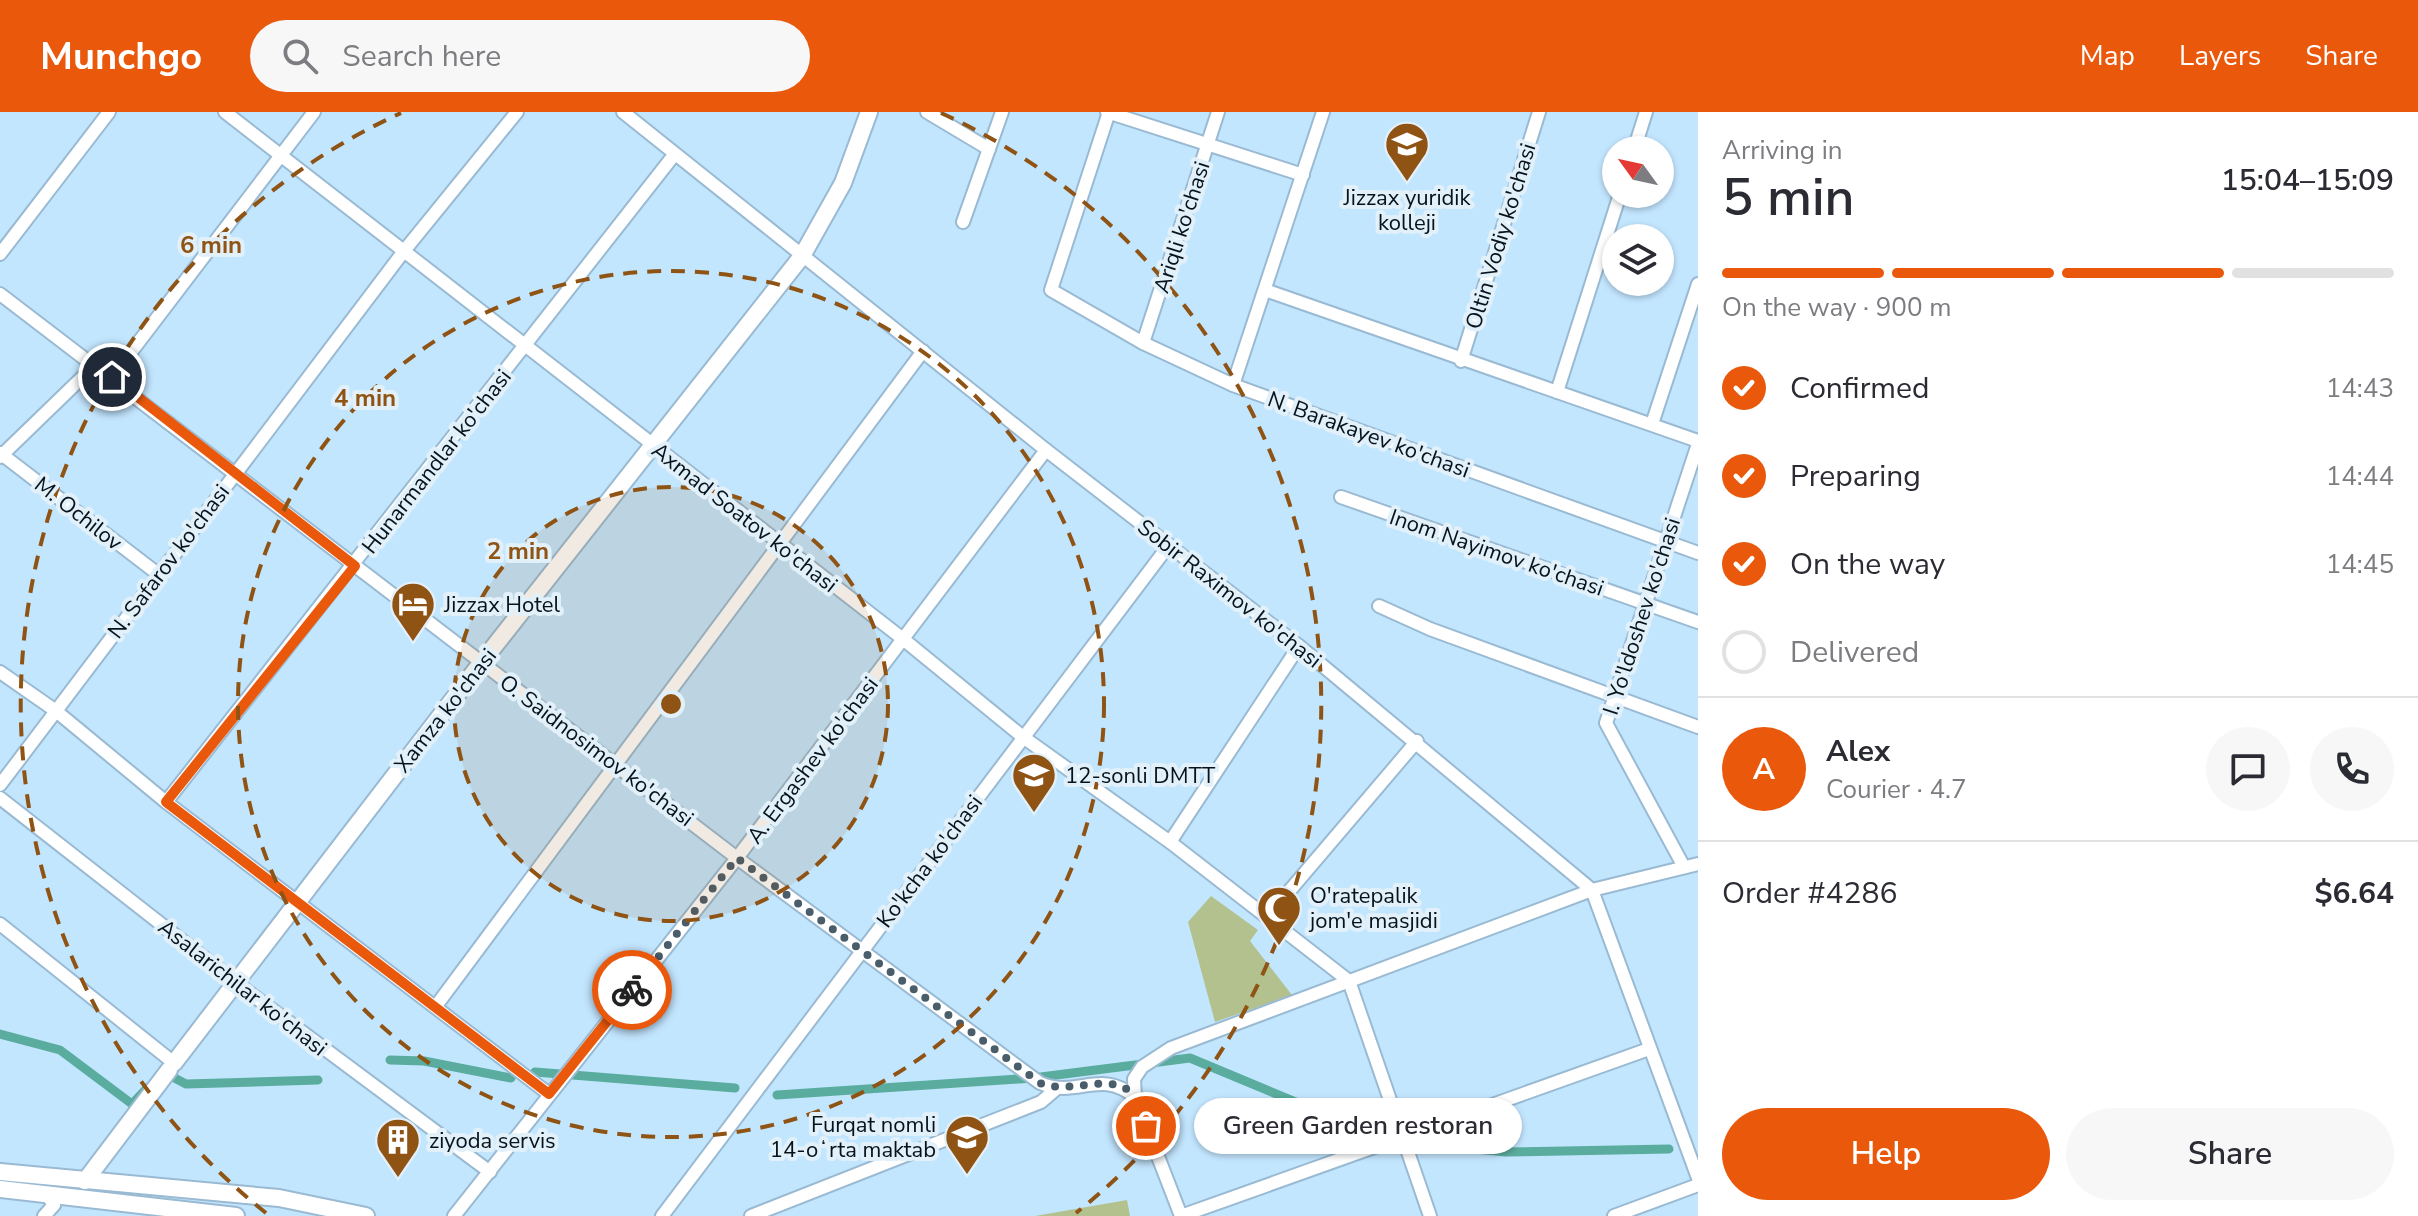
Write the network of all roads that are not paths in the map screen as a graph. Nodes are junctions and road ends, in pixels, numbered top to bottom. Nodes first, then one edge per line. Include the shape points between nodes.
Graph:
1 (109, 112) edge
2 (225, 112) edge
3 (314, 112) edge
4 (517, 112) edge
5 (623, 112) edge
6 (869, 112) edge
7 (927, 112) edge
8 (1002, 112) edge
9 (1108, 112) edge
10 (1218, 112) edge
11 (1323, 112) edge
12 (1539, 112) edge
13 (1646, 112) edge
14 (1638, 136) edge
15 (1207, 145) junction
16 (989, 149) junction
17 (674, 155) junction
18 (281, 156) junction
19 (1303, 175) junction
20 (1616, 208) edge
21 (963, 222) dead end
22 (404, 251) junction
23 (0, 254) edge
24 (802, 256) junction
25 (1698, 284) edge
26 (1265, 290) junction
27 (0, 294) edge
28 (1143, 343) junction
29 (526, 345) junction
30 (923, 351) junction
31 (1461, 361) junction
32 (95, 365) junction
33 (112, 377) junction
34 (1233, 385) junction
35 (1557, 392) junction
36 (1652, 424) junction
37 (1698, 442) edge
38 (654, 445) junction
39 (1046, 450) junction
40 (1, 455) edge
41 (236, 471) junction
42 (1341, 497) dead end
43 (1664, 541) junction
44 (1169, 545) junction
45 (781, 546) junction
46 (1698, 553) edge
47 (355, 566) junction
48 (158, 574) junction
49 (1643, 603) junction
50 (1379, 606) dead end
51 (1698, 622) edge
52 (903, 639) junction
53 (1299, 646) junction
54 (481, 663) junction
55 (0, 672) edge
56 (1614, 697) junction
57 (56, 711) junction
58 (1698, 727) edge
59 (1023, 737) junction
60 (1417, 741) junction
61 (617, 764) junction
62 (0, 785) edge
63 (0, 798) edge
64 (166, 802) junction
65 (1170, 842) junction
66 (737, 858) junction
67 (1698, 864) edge
68 (1684, 867) junction
69 (1592, 890) junction
70 (297, 901) junction
71 (1268, 916) junction
72 (0, 924) edge
73 (862, 951) junction
74 (1349, 981) junction
75 (235, 982) junction
76 (436, 1006) junction
77 (1649, 1049) junction
78 (169, 1070) junction
79 (1055, 1090) junction
80 (549, 1094) junction
81 (1135, 1097) junction
82 (1402, 1136) junction
83 (0, 1172) edge
84 (490, 1172) junction
85 (1698, 1178) edge
86 (85, 1181) junction
87 (1698, 1185) edge
88 (0, 1189) edge
89 (47, 1195) junction
90 (148, 1211) edge
91 (781, 1211) edge
92 (44, 1216) edge
93 (236, 1216) edge
94 (366, 1216) edge
95 (454, 1216) edge
96 (662, 1216) edge
97 (751, 1216) edge
98 (1181, 1216) edge
99 (1430, 1216) edge
100 (1614, 1216) edge

1 - 23 street
2 - 18 street, Axmad Soatov ko'chasi
3 - 18 street
4 - 22 street, N. Safarov ko'chasi
5 - 17 street, Sobir Raximov ko'chasi
6 - 24 main road, Xamza ko'chasi via 843,183
7 - 16 street
8 - 16 street
9 - 15 street
9 - 28 street, N. Barakayev ko'chasi via 1051,290
10 - 15 street, Ariqli ko'chasi
11 - 19 street
12 - 31 street, Oltin Vodiy ko'chasi
13 - 14 street
15 - 19 street
15 - 28 street, Ariqli ko'chasi
16 - 21 street
17 - 24 street, Sobir Raximov ko'chasi
17 - 29 street, Hunarmandlar ko'chasi
18 - 22 street, Axmad Soatov ko'chasi
18 - 33 street
19 - 26 street
20 - 35 street
22 - 29 street, Axmad Soatov ko'chasi
22 - 41 street, N. Safarov ko'chasi
24 - 30 street, Sobir Raximov ko'chasi
24 - 38 main road, Xamza ko'chasi
25 - 36 street
26 - 31 street
26 - 34 street
27 - 32 street, O. Saidnosimov ko'chasi
28 - 34 street, N. Barakayev ko'chasi
29 - 38 street, Axmad Soatov ko'chasi
29 - 47 street, Hunarmandlar ko'chasi
30 - 39 street, Sobir Raximov ko'chasi
30 - 45 street
31 - 35 street
32 - 33 street, O. Saidnosimov ko'chasi
32 - 40 street
33 - 41 street, O. Saidnosimov ko'chasi
34 - 43 street, N. Barakayev ko'chasi
35 - 36 street
36 - 37 street
37 - 43 street, I. Yo'ldoshev ko'chasi
38 - 45 street, Axmad Soatov ko'chasi
38 - 54 main road, Xamza ko'chasi
39 - 44 street, Sobir Raximov ko'chasi
39 - 52 street, A. Ergashev ko'chasi
40 - 48 street, M. Ochilov
41 - 47 street, O. Saidnosimov ko'chasi
41 - 48 street, N. Safarov ko'chasi
42 - 49 street, Inom Nayimov ko'chasi
43 - 46 street, N. Barakayev ko'chasi
43 - 49 street, I. Yo'ldoshev ko'chasi
44 - 53 street, Sobir Raximov ko'chasi
44 - 59 street, Ko'kcha ko'chasi
45 - 52 street, Axmad Soatov ko'chasi
45 - 61 street
47 - 54 street, O. Saidnosimov ko'chasi
47 - 64 street, Hunarmandlar ko'chasi
48 - 57 street, N. Safarov ko'chasi
49 - 51 street, Inom Nayimov ko'chasi
49 - 56 street, I. Yo'ldoshev ko'chasi
50 - 56 street
52 - 59 street, Axmad Soatov ko'chasi
52 - 66 street, A. Ergashev ko'chasi
53 - 60 street, Sobir Raximov ko'chasi
53 - 65 street
54 - 61 street, O. Saidnosimov ko'chasi
54 - 70 main road, Xamza ko'chasi
55 - 57 street
56 - 58 street
56 - 68 street, I. Yo'ldoshev ko'chasi via 1606,723
57 - 62 street, N. Safarov ko'chasi
57 - 64 street
59 - 65 street, Axmad Soatov ko'chasi
59 - 73 street, Ko'kcha ko'chasi
60 - 69 street, Sobir Raximov ko'chasi
60 - 71 street
61 - 66 street, O. Saidnosimov ko'chasi
61 - 76 street
63 - 75 street, Asalarichilar ko'chasi
64 - 70 street
65 - 71 street, Axmad Soatov ko'chasi
66 - 73 street, O. Saidnosimov ko'chasi
66 - 80 street, A. Ergashev ko'chasi
67 - 68 street
68 - 69 street
69 - 74 street
69 - 77 street, Sobir Raximov ko'chasi
70 - 75 main road, Xamza ko'chasi
70 - 76 street
71 - 74 street, Axmad Soatov ko'chasi
72 - 78 street
73 - 79 street, O. Saidnosimov ko'chasi
73 - 96 street, Ko'kcha ko'chasi
74 - 81 street via 1171,1048 1134,1079
74 - 82 street
75 - 78 main road, Xamza ko'chasi
75 - 84 street, Asalarichilar ko'chasi
76 - 80 street
77 - 82 street
77 - 85 street, Sobir Raximov ko'chasi
78 - 86 main road, Xamza ko'chasi
79 - 81 street via 1111,1082
79 - 91 street via 1041,1102
80 - 84 street, A. Ergashev ko'chasi
81 - 98 street
82 - 98 street
82 - 99 street
83 - 86 main road
84 - 95 street, A. Ergashev ko'chasi
86 - 94 main road via 279,1198
87 - 100 street
88 - 89 main road
89 - 90 main road
89 - 92 street via 54,1205
90 - 93 main road
91 - 97 street

